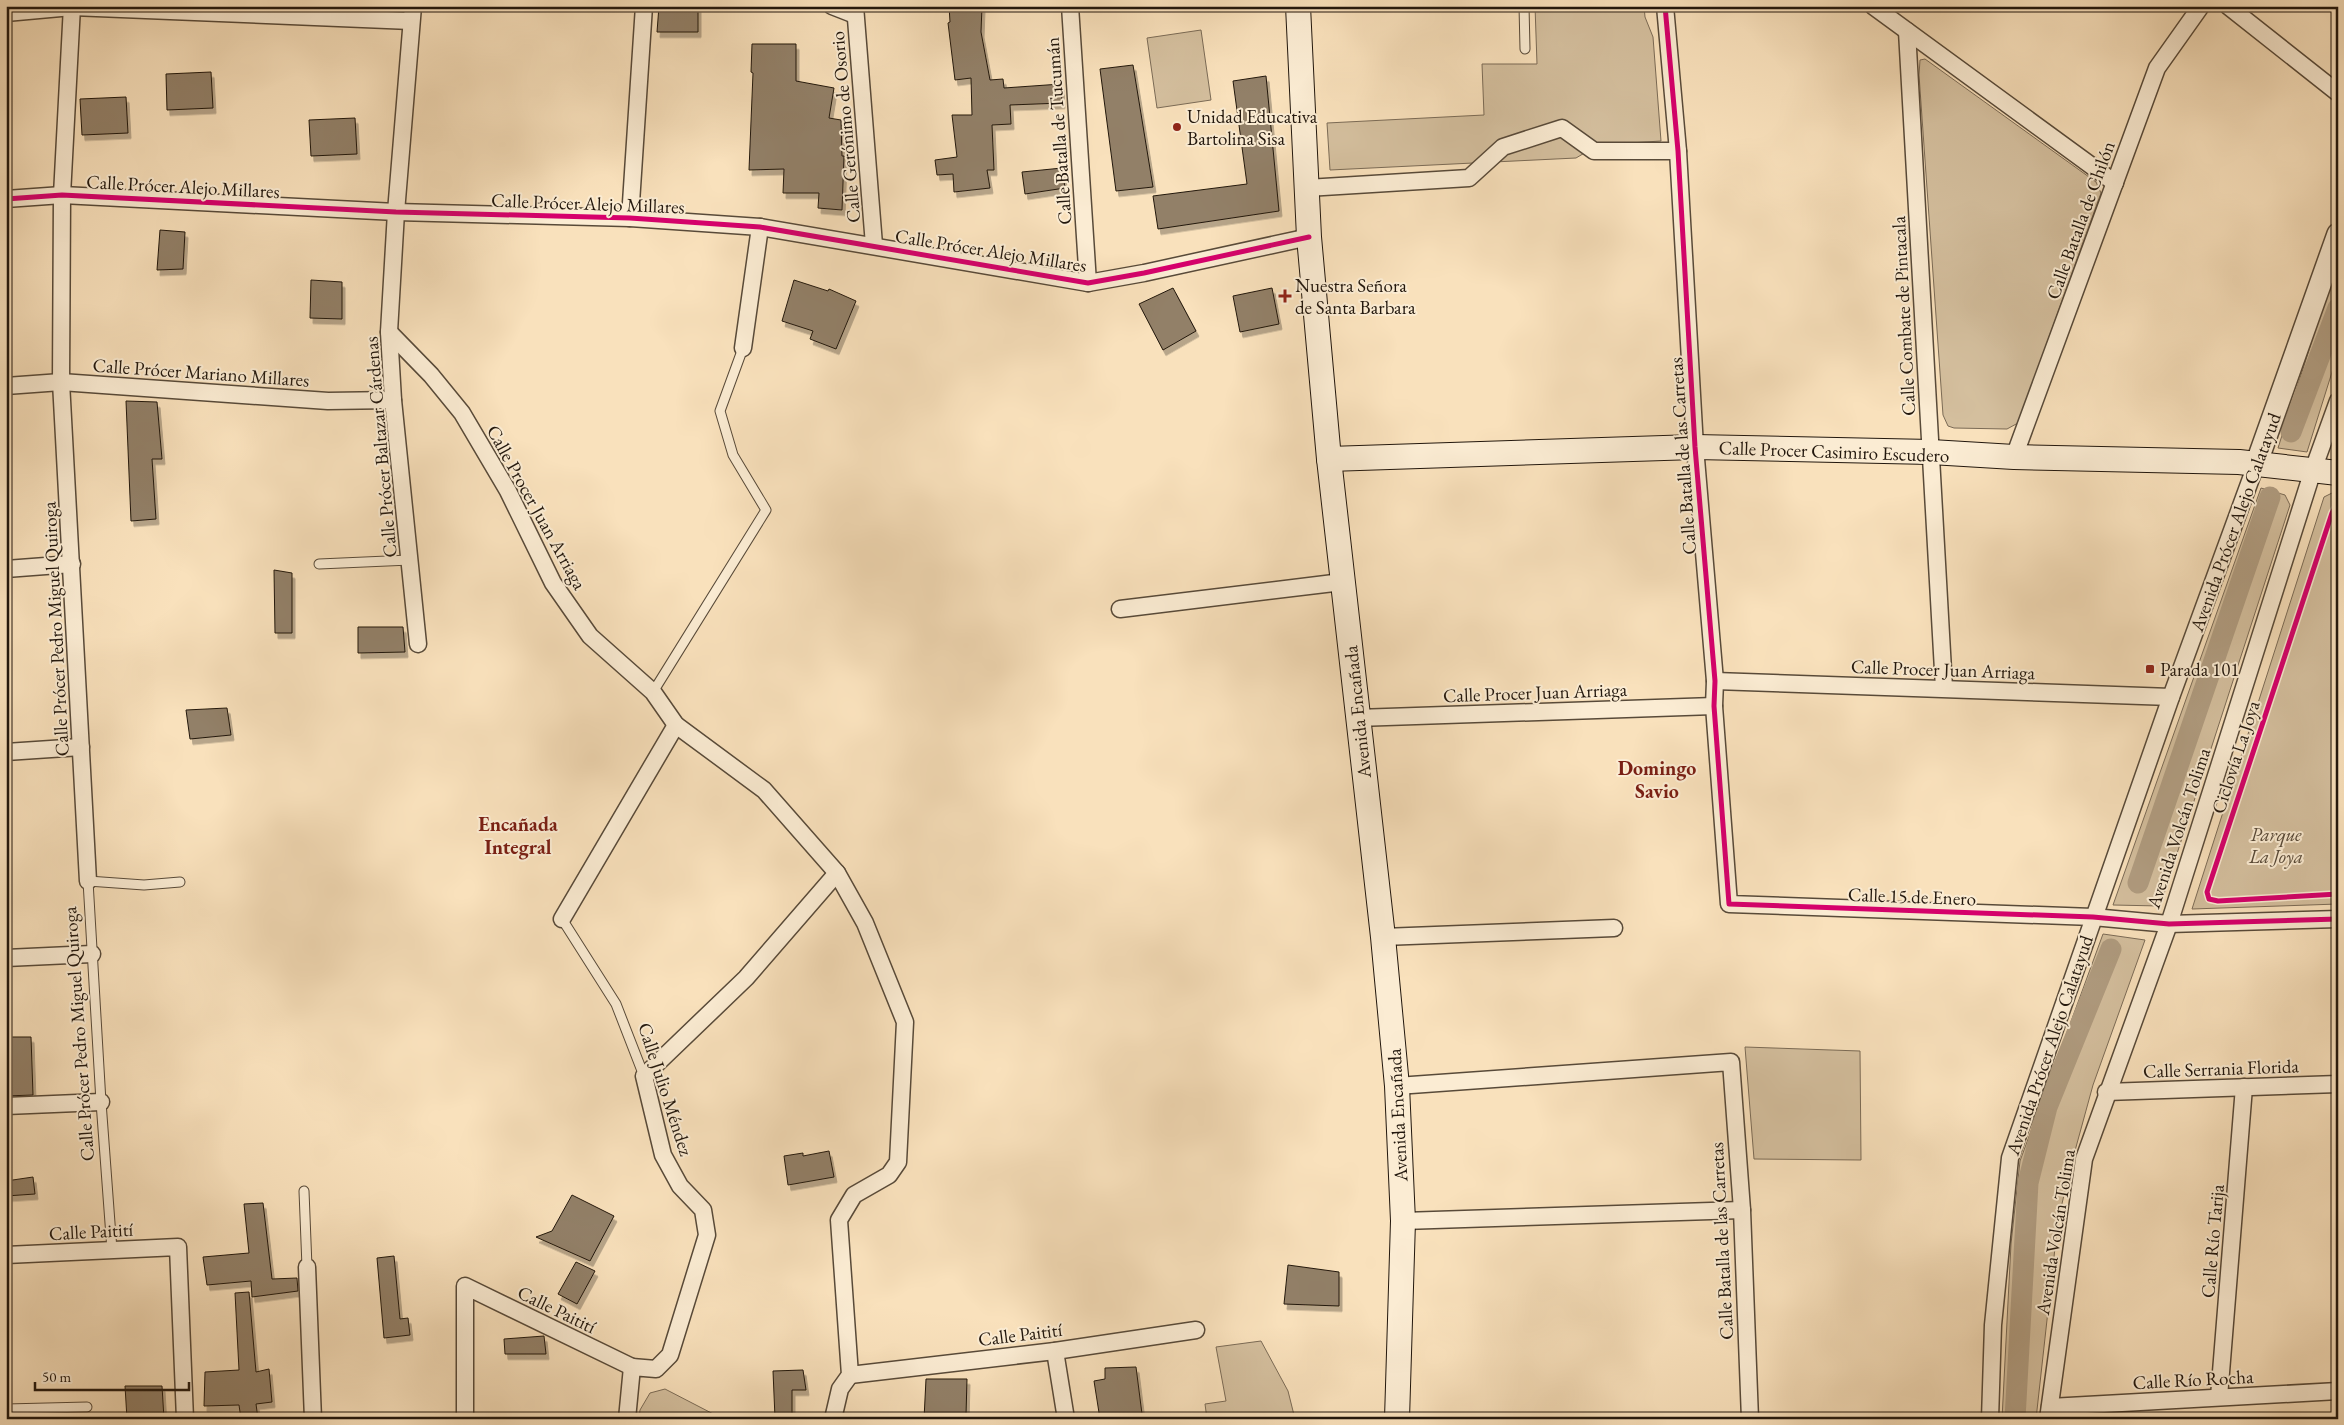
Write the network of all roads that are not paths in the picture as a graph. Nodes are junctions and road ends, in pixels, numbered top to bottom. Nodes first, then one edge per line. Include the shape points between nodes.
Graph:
1 (644, 6) edge
2 (832, 6) edge
3 (1070, 6) edge
4 (1298, 6) edge
5 (1524, 6) edge
6 (1665, 6) edge
7 (1873, 6) edge
8 (2201, 6) edge
9 (2228, 6) edge
10 (72, 7) edge
11 (855, 11) edge
12 (6, 13) edge
13 (412, 13) edge
14 (1906, 31) junction
15 (1524, 49) dead end
16 (2338, 93) edge
17 (1678, 151) junction
18 (2115, 183) junction
19 (1307, 188) junction
20 (62, 195) junction
21 (6, 199) edge
22 (396, 212) junction
23 (630, 218) junction
24 (760, 227) junction
25 (2338, 234) edge
26 (1309, 237) junction
27 (874, 245) junction
28 (1088, 283) junction
29 (389, 332) junction
30 (743, 348) joint
31 (61, 382) junction
32 (6, 386) edge
33 (393, 400) junction
34 (2338, 401) edge
35 (1695, 447) junction
36 (1931, 452) junction
37 (2014, 457) junction
38 (1329, 459) junction
39 (2257, 462) junction
40 (2313, 470) junction
41 (2338, 473) edge
42 (410, 560) junction
43 (72, 564) junction
44 (319, 564) dead end
45 (6, 569) edge
46 (1342, 582) junction
47 (1120, 610) dead end
48 (418, 644) dead end
49 (1714, 681) junction
50 (1944, 688) junction
51 (652, 692) junction
52 (2171, 697) junction
53 (1714, 706) junction
54 (1357, 718) junction
55 (676, 724) junction
56 (81, 747) junction
57 (6, 752) edge
58 (837, 872) junction
59 (88, 881) junction
60 (180, 882) dead end
61 (1729, 904) joint
62 (2093, 917) junction
63 (562, 919) joint
64 (2338, 919) edge
65 (2168, 924) junction
66 (1614, 928) dead end
67 (1383, 937) junction
68 (92, 954) junction
69 (6, 958) edge
70 (644, 1076) junction
71 (2338, 1084) edge
72 (1396, 1086) junction
73 (2244, 1087) junction
74 (2106, 1092) junction
75 (101, 1102) junction
76 (6, 1106) edge
77 (304, 1191) dead end
78 (1742, 1210) junction
79 (1403, 1221) junction
80 (112, 1250) junction
81 (6, 1255) edge
82 (307, 1267) joint
83 (1196, 1330) dead end
84 (1054, 1351) junction
85 (632, 1367) junction
86 (850, 1375) junction
87 (2338, 1391) edge
88 (2219, 1397) junction
89 (88, 1407) dead end
90 (6, 1409) edge
91 (2049, 1413) edge
92 (185, 1419) edge
93 (313, 1419) edge
94 (464, 1419) edge
95 (627, 1419) edge
96 (833, 1419) edge
97 (1066, 1419) edge
98 (1397, 1419) edge
99 (1750, 1419) edge
100 (1990, 1419) edge

1 - 23 street
2 - 11 street
3 - 28 street, Calle Batalla de Tucumán
4 - 19 main road, Avenida Encañada
5 - 15 lane
6 - 17 street, Calle Batalla de las Carretas
7 - 14 street
8 - 18 street, Calle Batalla de Chilón via 2157,68
9 - 16 street
10 - 12 street
10 - 13 street
10 - 20 street, Calle Prócer Pedro Miguel Quiroga
11 - 27 street, Calle Gerónimo de Osorio
13 - 22 street, Calle Prócer Baltazar Cárdenas
14 - 18 street
14 - 36 street, Calle Combate de Pintacala
17 - 19 street via 1594,151 1562,128 1503,147 1469,178
17 - 35 street, Calle Batalla de las Carretas
18 - 37 street, Calle Batalla de Chilón
19 - 26 main road, Avenida Encañada
20 - 21 street, Calle Prócer Alejo Millares
20 - 22 street, Calle Prócer Alejo Millares
20 - 31 street, Calle Prócer Pedro Miguel Quiroga
22 - 23 street, Calle Prócer Alejo Millares
22 - 29 street, Calle Prócer Baltazar Cárdenas
23 - 24 street, Calle Prócer Alejo Millares
24 - 27 street, Calle Prócer Alejo Millares
24 - 30 street
25 - 39 street, Avenida Prócer Alejo Calatayud
26 - 28 street, Calle Prócer Alejo Millares
26 - 38 main road, Avenida Encañada
27 - 28 street, Calle Prócer Alejo Millares
29 - 33 street, Calle Prócer Baltazar Cárdenas
29 - 51 street, Calle Procer Juan Arriaga via 462,413 508,491 553,583 590,636
30 - 51 lane via 720,411 733,455 766,510
31 - 32 street, Calle Prócer Mariano Millares
31 - 33 street, Calle Prócer Mariano Millares via 328,401
31 - 43 street, Calle Prócer Pedro Miguel Quiroga
33 - 42 street, Calle Prócer Baltazar Cárdenas
34 - 40 street, Avenida Volcán Tolima
35 - 36 main road, Calle Procer Casimiro Escudero
35 - 38 main road, Calle Procer Casimiro Escudero
35 - 49 street, Calle Batalla de las Carretas
36 - 37 main road, Calle Procer Casimiro Escudero
36 - 50 street, Calle Combate de Pintacala
37 - 39 main road, Calle Procer Casimiro Escudero
38 - 46 main road, Avenida Encañada
39 - 40 main road, Calle Procer Casimiro Escudero
39 - 52 street, Avenida Prócer Alejo Calatayud
40 - 41 main road, Calle Procer Casimiro Escudero
40 - 65 street, Avenida Volcán Tolima
42 - 44 lane
42 - 48 street, Calle Prócer Baltazar Cárdenas
43 - 45 street
43 - 56 street, Calle Prócer Pedro Miguel Quiroga
46 - 47 street
46 - 54 main road, Avenida Encañada
49 - 50 street, Calle Procer Juan Arriaga
49 - 53 street, Calle Batalla de las Carretas
50 - 52 street, Calle Procer Juan Arriaga
51 - 55 street, Calle Procer Juan Arriaga
52 - 62 street, Avenida Prócer Alejo Calatayud
53 - 54 street, Calle Procer Juan Arriaga
53 - 61 street, Calle Batalla de las Carretas
54 - 67 main road, Avenida Encañada
55 - 58 street, Calle Procer Juan Arriaga via 764,790
55 - 63 street
56 - 57 street
56 - 59 street, Calle Prócer Pedro Miguel Quiroga
58 - 70 street via 746,978
58 - 86 street, Calle Procer Juan Arriaga via 865,923 904,1022 898,1162 889,1175 854,1195 839,1220
59 - 60 lane via 144,885
59 - 68 lane, Calle Prócer Pedro Miguel Quiroga
61 - 62 street, Calle 15 de Enero
62 - 65 street, Calle 15 de Enero
62 - 100 street, Avenida Prócer Alejo Calatayud via 2010,1158 1993,1325
63 - 70 lane, Calle Julio Méndez via 616,1004
64 - 65 street, Calle 15 de Enero
65 - 74 street, Avenida Volcán Tolima
66 - 67 street
67 - 72 main road, Avenida Encañada
68 - 69 street
68 - 75 lane, Calle Prócer Pedro Miguel Quiroga
70 - 85 street, Calle Julio Méndez via 663,1155 680,1186 703,1210 707,1235 670,1355 656,1369
71 - 73 street, Calle Serrania Florida
72 - 78 street, Calle Batalla de las Carretas via 1731,1062
72 - 79 main road, Avenida Encañada
73 - 74 street, Calle Serrania Florida
73 - 88 street, Calle Río Tarija
74 - 91 street, Avenida Volcán Tolima via 2084,1159
75 - 76 street
75 - 80 lane, Calle Prócer Pedro Miguel Quiroga
77 - 82 lane
78 - 79 street
78 - 99 street, Calle Batalla de las Carretas
79 - 98 main road, Avenida Encañada
80 - 81 street, Calle Paitití
80 - 92 street, Calle Paitití via 178,1247
82 - 93 street
83 - 84 street, Calle Paitití
84 - 86 street, Calle Paitití
84 - 97 street
85 - 94 street, Calle Paitití via 465,1286
85 - 95 street
86 - 96 street via 840,1389
87 - 88 street, Calle Río Rocha
88 - 91 street, Calle Río Rocha
89 - 90 lane

